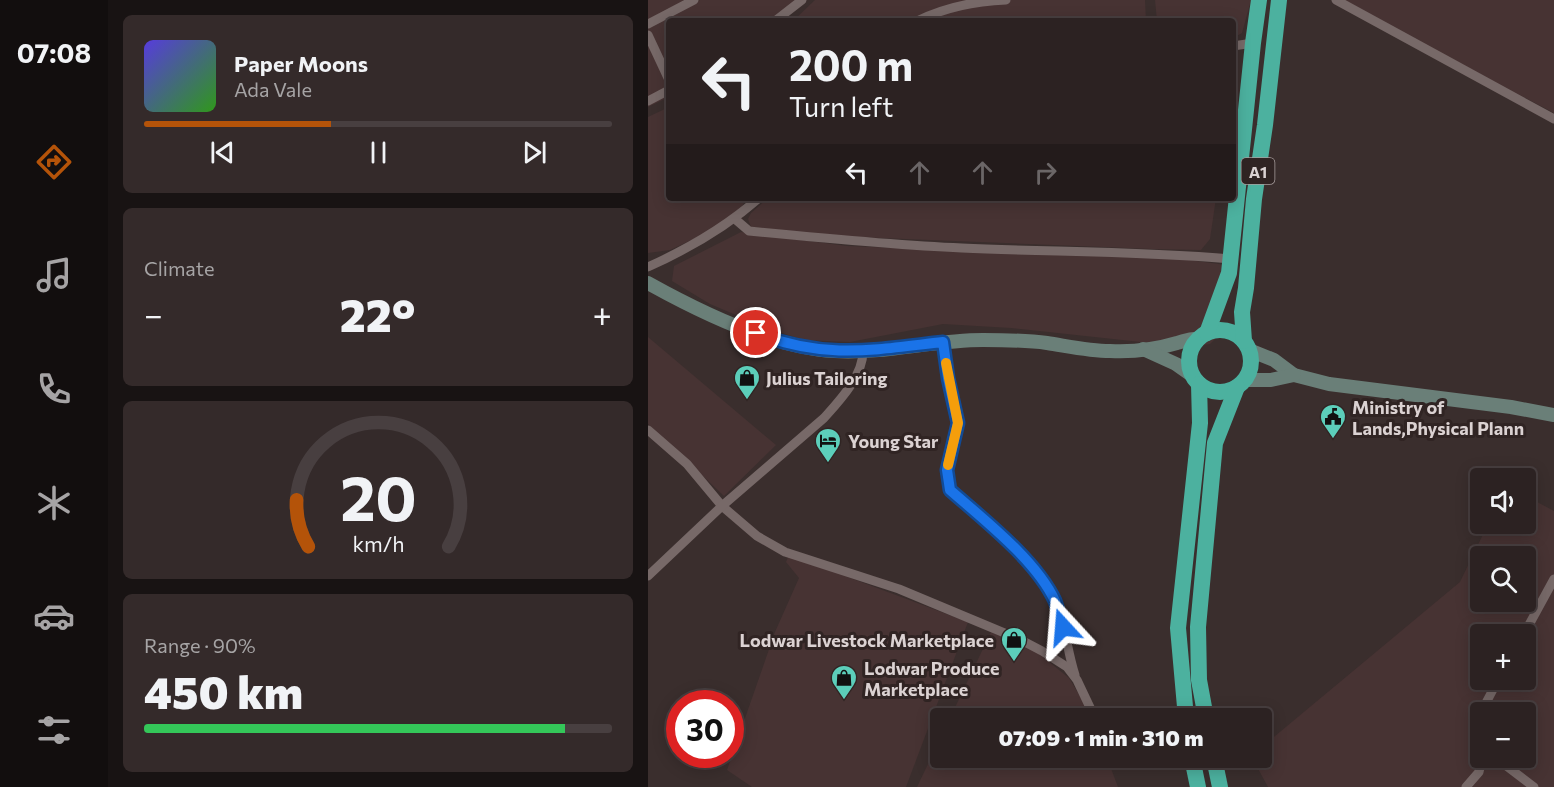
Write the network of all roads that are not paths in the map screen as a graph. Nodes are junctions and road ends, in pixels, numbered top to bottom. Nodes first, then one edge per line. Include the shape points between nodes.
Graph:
1 (694, 0) edge
2 (802, 0) edge
3 (1006, 0) edge
4 (1260, 0) edge
5 (1279, 0) edge
6 (1336, 0) edge
7 (778, 18) edge
8 (925, 18) edge
9 (648, 24) edge
10 (648, 35) edge
11 (1253, 43) junction
12 (1236, 46) edge
13 (666, 74) edge
14 (666, 91) edge
15 (648, 100) edge
16 (1554, 119) edge
17 (1237, 156) edge
18 (1236, 173) edge
19 (756, 201) edge
20 (1234, 201) edge
21 (735, 219) junction
22 (1231, 259) junction
23 (648, 267) edge
24 (648, 283) edge
25 (1203, 336) junction
26 (943, 342) junction
27 (1247, 346) junction
28 (1143, 349) junction
29 (863, 351) junction
30 (1294, 375) junction
31 (1196, 380) junction
32 (1241, 384) junction
33 (1554, 415) edge
34 (648, 430) edge
35 (722, 506) junction
36 (648, 576) edge
37 (1554, 579) edge
38 (1529, 624) edge
39 (1077, 680) junction
40 (1090, 708) edge
41 (1185, 708) edge
42 (1204, 708) edge
43 (1194, 768) edge
44 (1216, 768) edge
45 (1480, 768) edge
46 (1509, 768) edge
47 (1198, 787) edge
48 (1220, 787) edge
49 (1466, 787) edge
50 (1534, 787) edge

1 - 9 street
2 - 7 street
3 - 8 street via 982,1
4 - 11 highway, A1
5 - 27 highway, A1 via 1242,312
6 - 16 street
10 - 13 street
11 - 12 street
11 - 17 highway, A1
14 - 15 street
17 - 18 highway, A1
19 - 21 street
20 - 22 highway, A1
21 - 22 street via 749,231 868,243
21 - 23 street
22 - 25 highway, A1
24 - 29 main road via 771,339 813,349
25 - 27 highway via 1216,330 1227,331
25 - 28 main road
25 - 31 highway, A1 via 1190,356
26 - 28 main road via 1043,342 1110,352
26 - 29 main road
26 - 39 street via 958,423 947,470 950,490 1008,541 1036,573 1054,600
27 - 30 main road
27 - 32 highway, A1 via 1250,371
28 - 31 main road via 1176,364
29 - 35 street via 856,375 836,404
30 - 32 main road
30 - 33 main road via 1329,384
31 - 32 highway via 1217,392
31 - 41 highway, A1 via 1200,423 1178,628
32 - 42 highway, A1 via 1215,443 1198,627 1199,680
34 - 35 street via 687,464
35 - 36 street
35 - 39 street via 757,536 785,552 898,589 1021,640 1056,659
37 - 38 street
39 - 40 street
43 - 47 highway
44 - 48 highway
45 - 49 street
46 - 50 street

